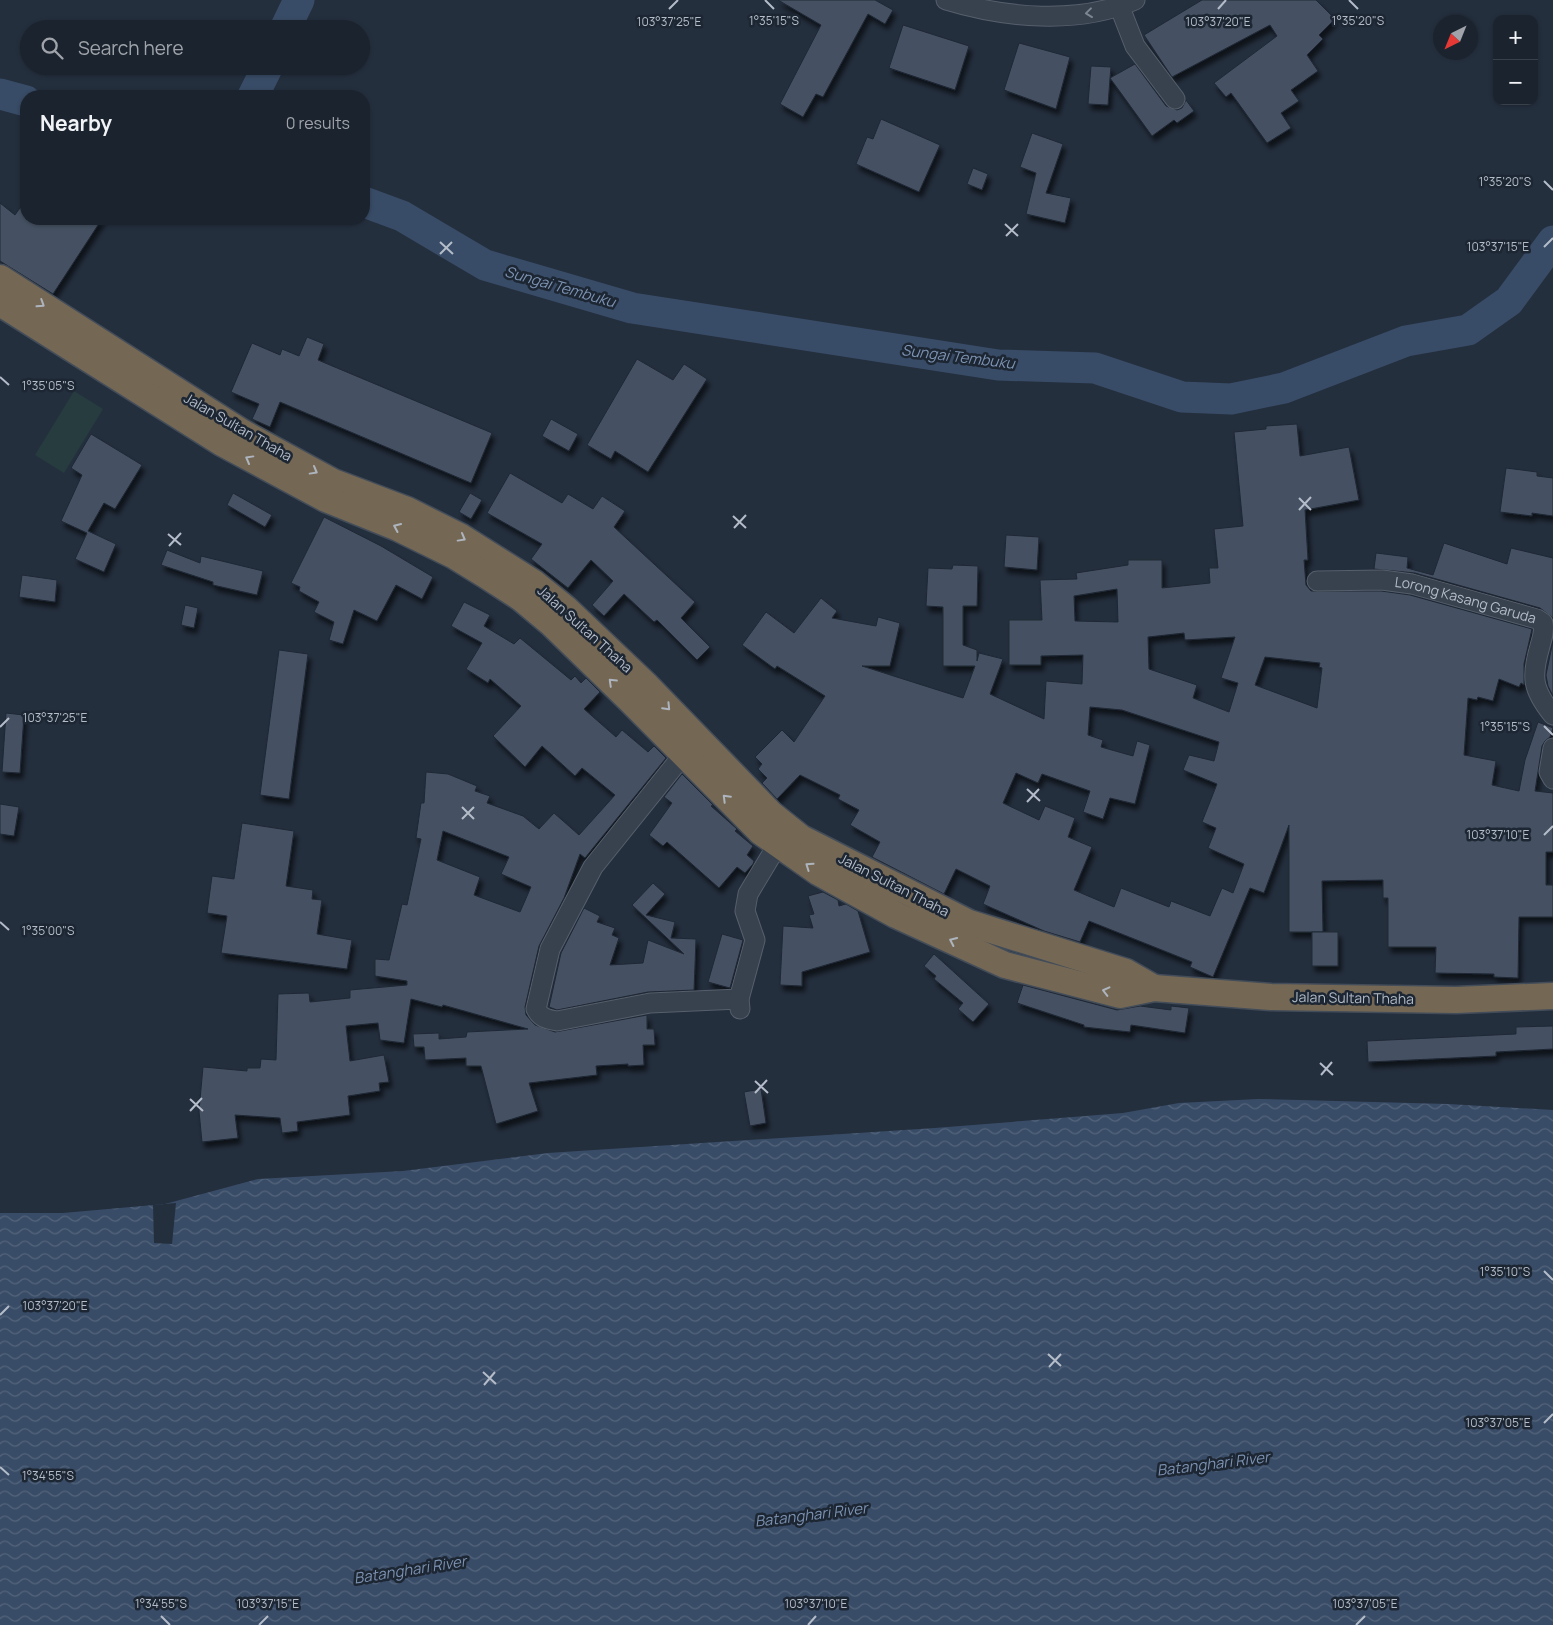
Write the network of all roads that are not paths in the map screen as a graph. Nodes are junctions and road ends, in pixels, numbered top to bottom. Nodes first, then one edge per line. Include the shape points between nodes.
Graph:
1 (946, 0) edge
2 (1124, 2) edge
3 (1175, 100) dead end
4 (0, 278) edge
5 (0, 303) edge
6 (280, 464) junction
7 (1317, 580) dead end
8 (639, 694) junction
9 (1553, 714) edge
10 (1553, 748) edge
11 (683, 755) junction
12 (1553, 778) edge
13 (778, 844) junction
14 (906, 892) junction
15 (896, 915) junction
16 (1154, 988) junction
17 (1553, 996) edge

2 -> 1 street via 1083,14 1029,15 986,10
2 - 3 street via 1135,46
4 -> 6 highway, Jalan Sultan Thaha via 216,416
6 -> 5 highway, Jalan Sultan Thaha via 222,443
6 - 8 highway, Jalan Sultan Thaha via 407,510 500,560 565,608
7 - 9 street, Lorong Kasang Garuda via 1382,580 1412,584 1537,619 1545,630 1534,683 1542,702
8 - 11 highway, Jalan Sultan Thaha
8 -> 14 highway, Jalan Sultan Thaha via 801,838
10 - 12 street via 1549,772
13 -> 11 highway, Jalan Sultan Thaha via 761,832
11 - 13 street via 593,867 550,950 536,1009 540,1016 556,1021 650,1002 740,1004 755,940 745,911 748,894
15 -> 13 highway, Jalan Sultan Thaha via 818,872
14 - 15 highway
14 - 16 highway, Jalan Sultan Thaha via 969,923 1126,972
16 -> 15 highway, Jalan Sultan Thaha via 1120,994 1005,965
16 - 17 highway, Jalan Sultan Thaha via 1272,997 1456,1000

